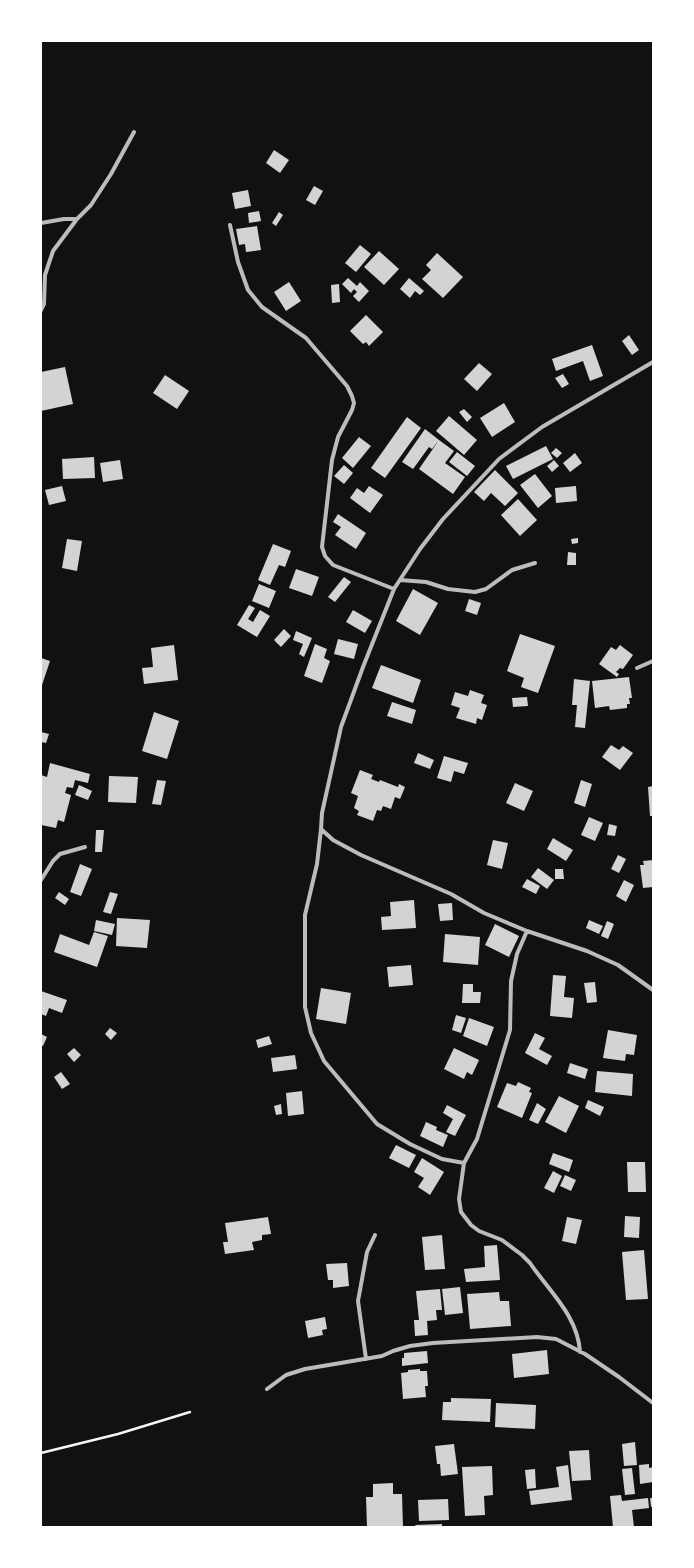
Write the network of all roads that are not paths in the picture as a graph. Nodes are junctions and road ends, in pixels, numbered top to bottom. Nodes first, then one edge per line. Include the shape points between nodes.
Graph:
1 (134, 132) dead end
2 (77, 219) junction
3 (41, 224) edge
4 (230, 225) dead end
5 (41, 310) edge
6 (653, 362) edge
7 (536, 563) dead end
8 (400, 580) junction
9 (394, 589) junction
10 (653, 660) edge
11 (637, 668) dead end
12 (321, 829) junction
13 (85, 847) dead end
14 (41, 880) edge
15 (527, 931) junction
16 (653, 990) edge
17 (464, 1163) junction
18 (375, 1235) dead end
19 (580, 1352) junction
20 (366, 1359) junction
21 (267, 1389) dead end
22 (653, 1404) edge

1 - 2 street via 91,205
2 - 3 street
2 - 5 street via 53,251 45,275 44,304
4 - 9 street via 238,262 248,290 262,306 306,338 347,386 352,396 352,410 338,437 332,460 322,547 325,556 333,565
6 - 8 street via 542,427 499,459 443,519
7 - 8 street via 512,570 486,589 475,592 448,589 426,582
8 - 9 street
9 - 12 street via 341,727 322,813
10 - 11 street
12 - 15 street via 333,840 361,855 451,894 484,913
12 - 17 street via 317,864 305,915 305,1007 311,1033 324,1061 377,1124 442,1159
13 - 14 street via 60,854
15 - 16 street via 618,965
15 - 17 street via 517,954 511,981 510,1030 477,1139
17 - 19 street via 458,1199 461,1212 479,1231 502,1240 530,1263 572,1321
18 - 20 street via 367,1252 358,1301
19 - 20 street via 556,1339 537,1337 433,1343 410,1346
19 - 22 street via 620,1376
20 - 21 street via 305,1369 286,1375

